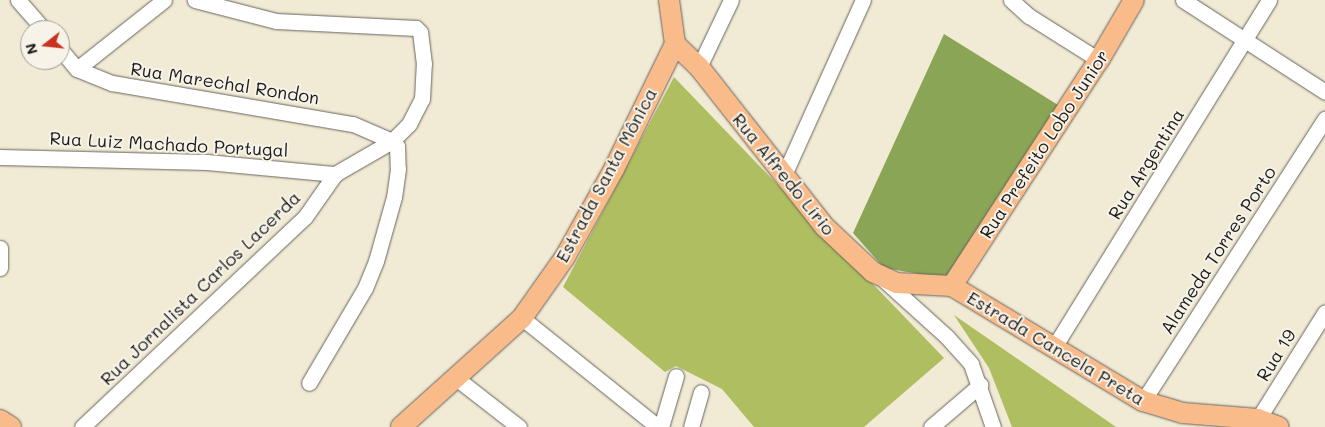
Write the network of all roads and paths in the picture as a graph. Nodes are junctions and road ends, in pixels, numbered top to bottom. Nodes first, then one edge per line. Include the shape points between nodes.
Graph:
1 (18, 0) edge
2 (164, 0) edge
3 (194, 0) edge
4 (669, 0) edge
5 (731, 0) edge
6 (863, 0) edge
7 (1011, 0) edge
8 (1024, 0) edge
9 (1134, 0) edge
10 (1183, 0) edge
11 (1270, 0) edge
12 (1029, 16) junction
13 (35, 20) edge
14 (1245, 39) junction
15 (675, 44) junction
16 (1099, 60) junction
17 (70, 61) edge
18 (699, 66) junction
19 (77, 69) junction
20 (1325, 92) edge
21 (1325, 119) edge
22 (392, 141) junction
23 (0, 157) edge
24 (335, 174) junction
25 (783, 177) junction
26 (0, 248) edge
27 (0, 268) edge
28 (882, 279) junction
29 (952, 286) junction
30 (1325, 312) edge
31 (522, 318) junction
32 (1054, 346) junction
33 (676, 376) dead end
34 (456, 378) junction
35 (309, 383) dead end
36 (980, 385) junction
37 (701, 392) dead end
38 (1143, 401) junction
39 (1258, 419) junction
40 (0, 420) edge
41 (411, 423) edge
42 (11, 427) edge
43 (82, 427) edge
44 (520, 427) edge
45 (660, 427) edge
46 (691, 427) edge
47 (931, 427) edge
48 (993, 427) edge
49 (1279, 427) edge

1 - 13 street
2 - 19 street
3 - 22 street, Rua Jornalista Carlos Lacerda via 257,19 410,26 420,32 424,64 422,98 409,124
4 - 15 main road
5 - 18 street
6 - 25 street
7 - 12 street
8 - 12 street
9 - 16 main road, Rua Prefeito Lobo Junior
10 - 14 street
11 - 14 street, Rua Argentina
12 - 16 street
14 - 20 street
14 - 32 street, Rua Argentina
15 - 18 main road, Rua Alfredo Lírio
15 - 31 main road, Estrada Santa Mônica via 614,169 565,257
16 - 29 main road, Rua Prefeito Lobo Junior
17 - 19 street, Rua Marechal Rondon
18 - 25 main road, Rua Alfredo Lírio
19 - 22 street, Rua Marechal Rondon via 112,84 353,124
21 - 38 street, Alameda Torres Porto
22 - 24 street, Rua Jornalista Carlos Lacerda
22 - 35 street via 398,149 398,169 386,234 365,288
23 - 24 street, Rua Luiz Machado Portugal via 215,162
24 - 43 street, Rua Jornalista Carlos Lacerda via 322,195 291,230
25 - 28 main road, Rua Alfredo Lírio via 825,227
26 - 27 street
28 - 29 main road
28 - 36 street via 961,352 972,364
29 - 32 main road, Estrada Cancela Preta
30 - 39 street, Rua 19
31 - 34 main road, Estrada Santa Mônica
31 - 45 street
32 - 38 main road, Estrada Cancela Preta
33 - 45 street
34 - 41 main road, Estrada Santa Mônica
34 - 44 street
36 - 47 street
36 - 48 street
37 - 46 street
38 - 39 main road, Estrada Cancela Preta via 1183,413
39 - 49 main road, Estrada Cancela Preta
40 - 42 main road

